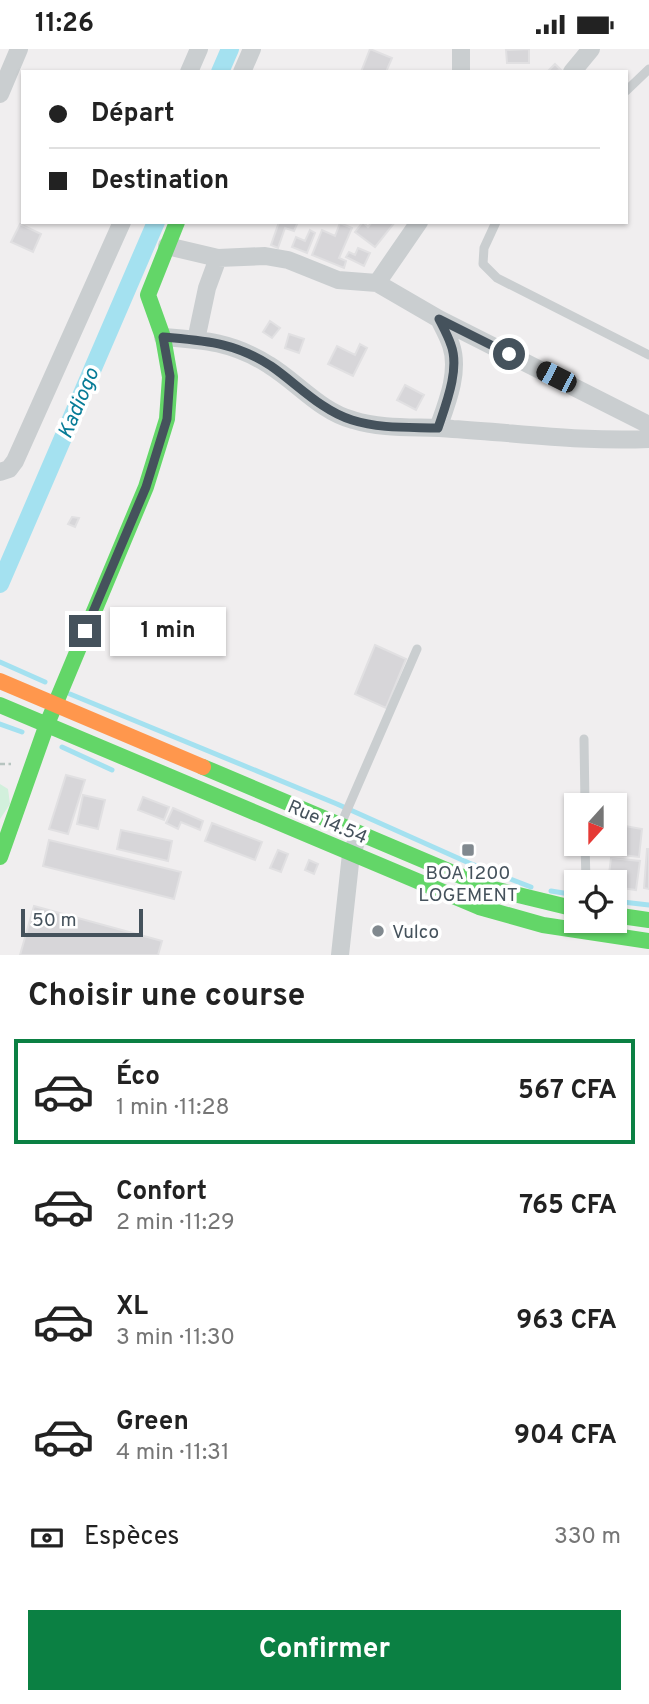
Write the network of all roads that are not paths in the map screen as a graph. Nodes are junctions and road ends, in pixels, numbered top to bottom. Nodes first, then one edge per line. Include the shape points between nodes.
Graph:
1 (19, 49) edge
2 (199, 49) edge
3 (252, 49) edge
4 (461, 49) edge
5 (591, 49) edge
6 (649, 69) edge
7 (190, 70) edge
8 (243, 70) edge
9 (461, 70) edge
10 (574, 70) edge
11 (628, 89) edge
12 (0, 94) edge
13 (121, 224) edge
14 (176, 224) edge
15 (418, 224) edge
16 (495, 224) edge
17 (167, 246) junction
18 (218, 258) junction
19 (377, 283) junction
20 (439, 319) junction
21 (163, 337) junction
22 (196, 339) junction
23 (649, 355) edge
24 (649, 425) edge
25 (438, 428) junction
26 (649, 439) edge
27 (0, 472) edge
28 (417, 649) dead end
29 (0, 681) edge
30 (55, 704) junction
31 (0, 705) edge
32 (47, 724) junction
33 (584, 739) dead end
34 (585, 793) edge
35 (341, 824) junction
36 (360, 832) junction
37 (351, 854) junction
38 (0, 857) edge
39 (564, 906) edge
40 (627, 917) edge
41 (649, 920) edge
42 (649, 941) edge
43 (340, 955) edge

1 - 12 street
2 - 7 street
3 - 8 street
4 - 9 street
5 - 10 street
6 - 11 lane
13 - 27 street via 15,461
14 - 17 main road
15 - 19 street
16 - 23 lane via 484,248 483,264 497,278
17 - 18 street
17 - 21 main road via 148,295
18 - 19 street via 265,256 338,280
18 - 22 street
19 - 20 street
20 - 24 street
20 - 25 street via 452,347 452,376
21 - 22 street
21 - 30 main road via 170,376 167,419 146,487
22 - 25 street via 217,342 270,365 351,420
25 - 26 street via 603,441
28 - 35 lane
29 - 30 main road, Rue 14.54
30 - 32 main road
30 - 35 main road, Rue 14.54
31 - 32 main road, Rue 14.54
32 - 37 main road, Rue 14.54
32 - 38 main road
33 - 34 lane
35 - 36 main road, Rue 14.54
36 - 37 street
36 - 39 main road, Rue 14.54 via 489,888
37 - 42 main road, Rue 14.54 via 519,920
37 - 43 street
40 - 41 main road

